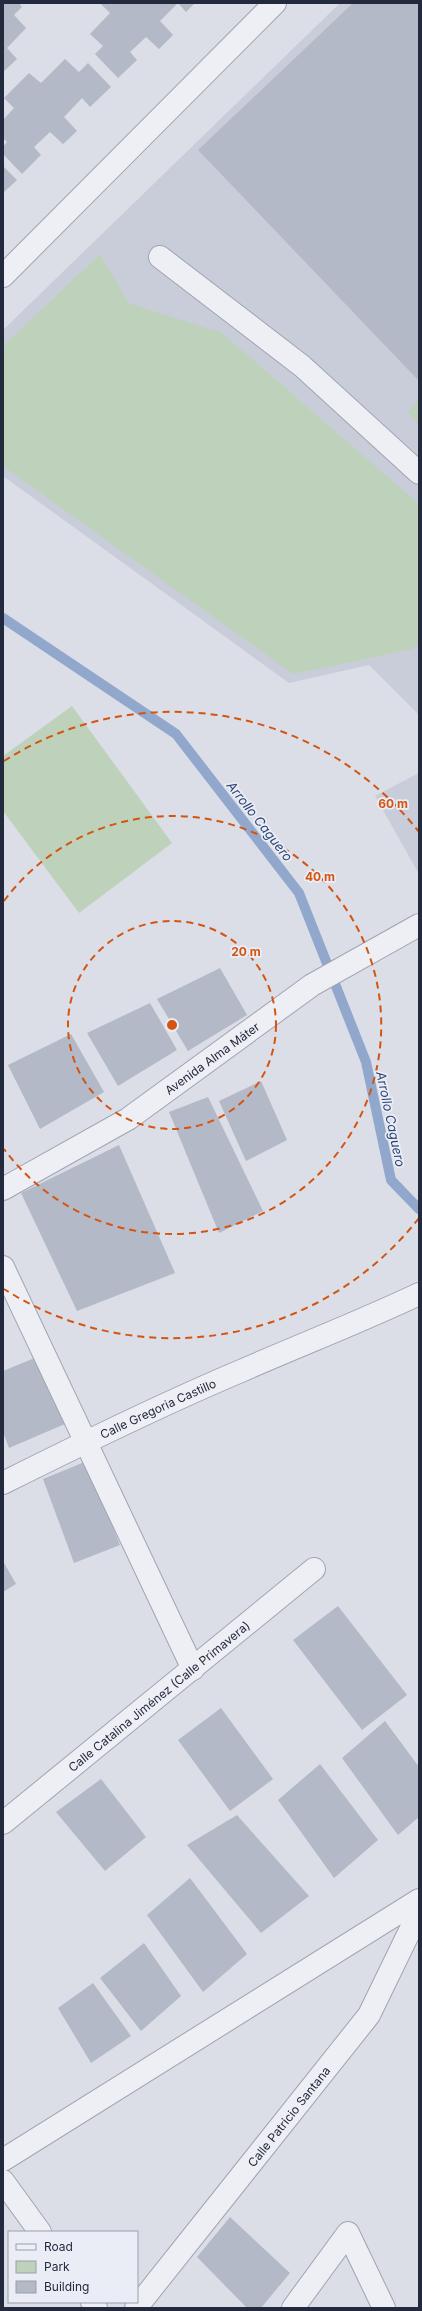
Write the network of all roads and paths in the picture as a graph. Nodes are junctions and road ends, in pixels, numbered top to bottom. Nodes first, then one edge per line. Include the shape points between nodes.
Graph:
1 (275, 3) edge
2 (160, 257) dead end
3 (3, 276) edge
4 (419, 473) edge
5 (419, 925) edge
6 (3, 1189) edge
7 (3, 1267) edge
8 (419, 1294) edge
9 (86, 1442) junction
10 (3, 1483) edge
11 (314, 1570) dead end
12 (193, 1669) junction
13 (3, 1823) edge
14 (419, 1900) edge
15 (419, 1912) edge
16 (3, 2160) edge
17 (3, 2181) edge
18 (39, 2231) edge
19 (136, 2308) edge
20 (293, 2308) edge
21 (384, 2308) edge

1 - 3 street
2 - 4 street via 302,366
5 - 6 street, Avenida Alma Máter via 312,986 128,1119
7 - 9 street
8 - 9 street, Calle Gregoria Castillo via 240,1371
9 - 10 street, Calle Gregoria Castillo
9 - 12 street
11 - 12 street, Calle Catalina Jiménez (Calle Primavera)
12 - 13 street, Calle Catalina Jiménez (Calle Primavera)
14 - 16 street
15 - 19 street, Calle Patricio Santana via 369,2015
17 - 18 street
20 - 21 street via 348,2233

